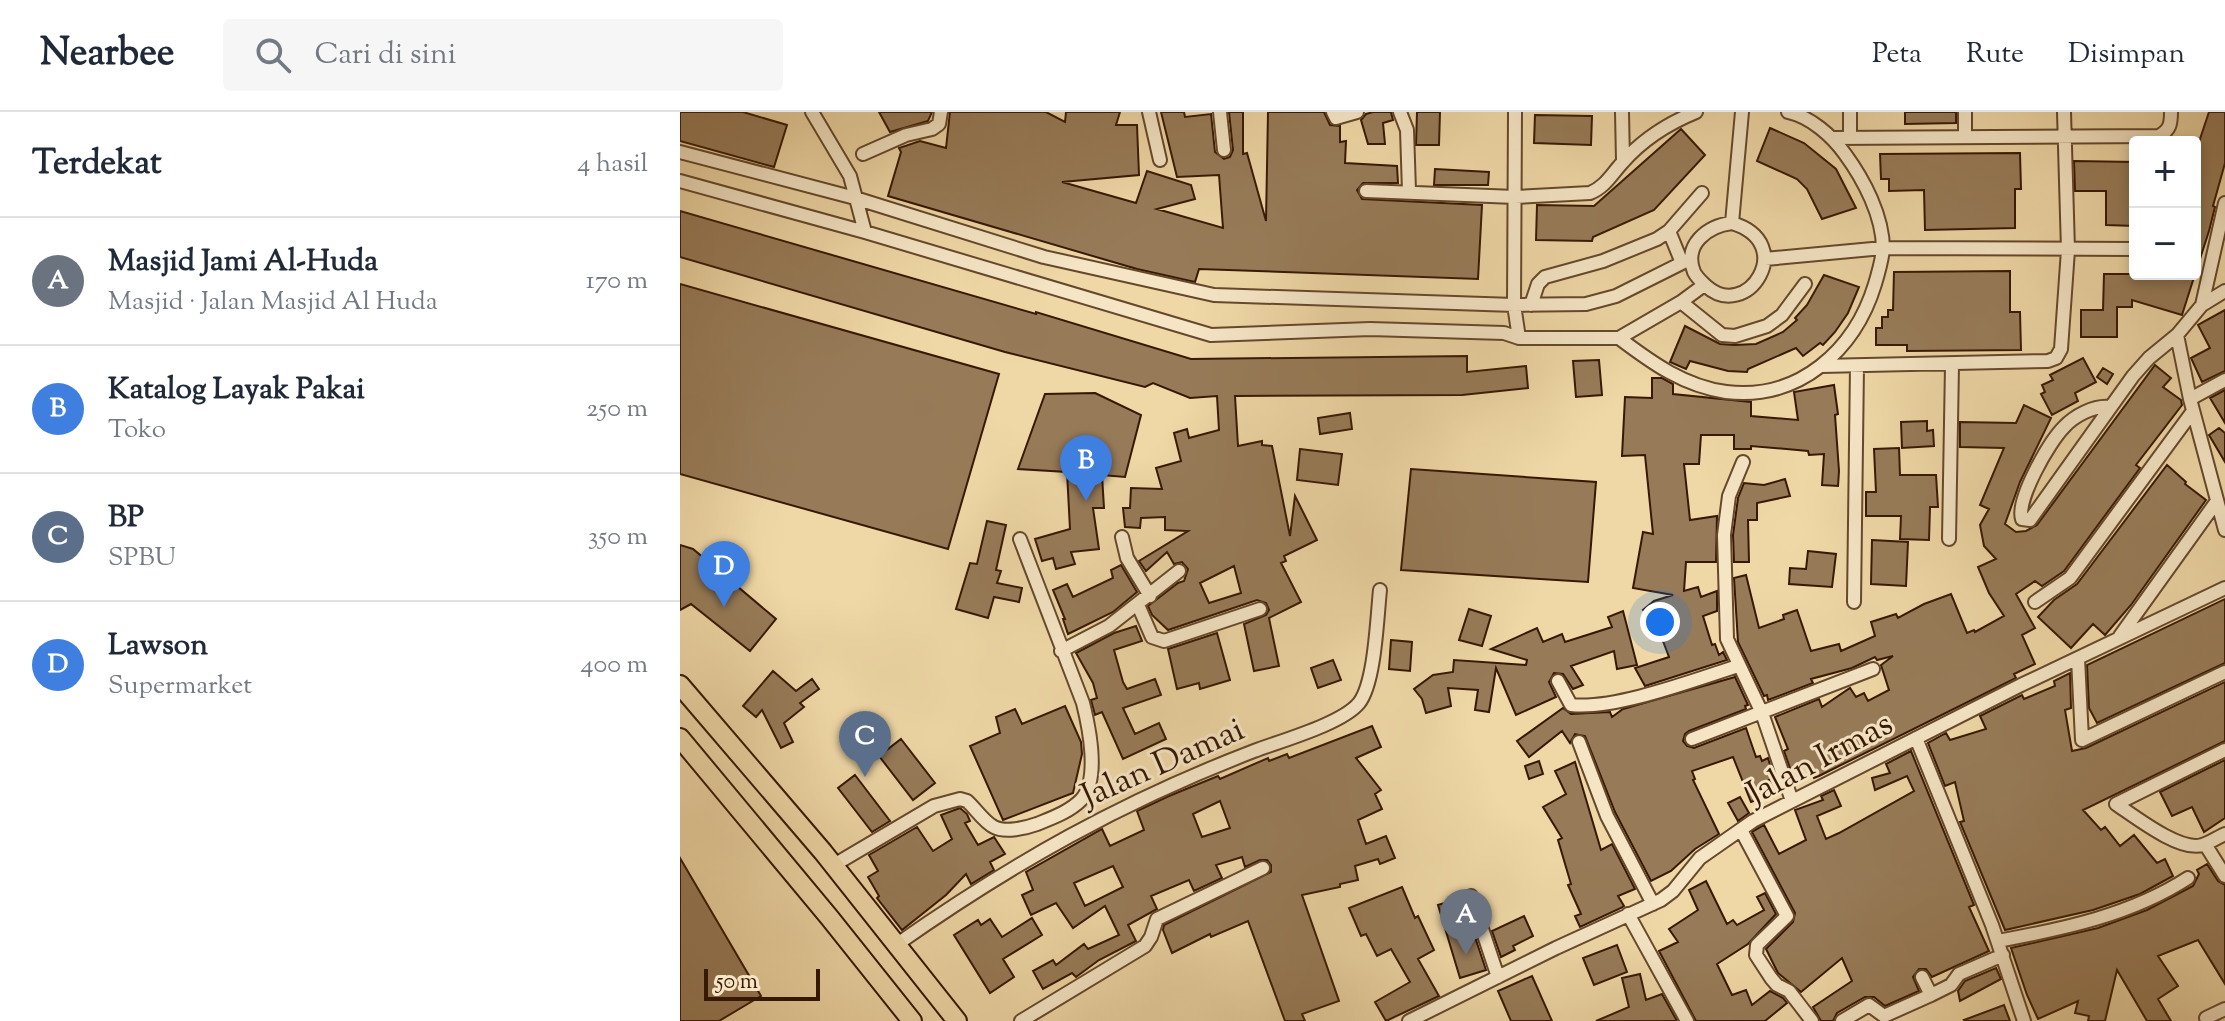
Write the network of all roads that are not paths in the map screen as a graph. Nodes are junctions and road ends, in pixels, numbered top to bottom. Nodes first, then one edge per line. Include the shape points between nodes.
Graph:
1 (812, 112) edge
2 (941, 112) edge
3 (1149, 112) edge
4 (1220, 112) edge
5 (1333, 112) edge
6 (1357, 112) edge
7 (1400, 112) edge
8 (1515, 112) edge
9 (1622, 112) edge
10 (1696, 112) edge
11 (1742, 112) edge
12 (1788, 112) edge
13 (1850, 112) edge
14 (1965, 112) edge
15 (2064, 112) edge
16 (2171, 112) edge
17 (2064, 135) junction
18 (1965, 136) junction
19 (1833, 138) junction
20 (1850, 138) junction
21 (1224, 150) dead end
22 (680, 152) edge
23 (863, 154) dead end
24 (1160, 160) dead end
25 (1623, 161) junction
26 (680, 181) edge
27 (1366, 191) dead end
28 (1409, 191) junction
29 (1702, 193) dead end
30 (1515, 197) junction
31 (855, 198) junction
32 (2225, 203) edge
33 (1732, 223) junction
34 (1669, 231) junction
35 (865, 232) junction
36 (1883, 248) junction
37 (2129, 249) edge
38 (2068, 250) junction
39 (1765, 259) junction
40 (1686, 261) junction
41 (2225, 261) edge
42 (2211, 264) junction
43 (1805, 284) dead end
44 (1704, 285) junction
45 (2225, 291) edge
46 (1681, 302) junction
47 (1514, 305) junction
48 (1531, 305) junction
49 (2202, 305) junction
50 (2177, 335) junction
51 (1519, 338) junction
52 (1619, 338) junction
53 (1952, 365) junction
54 (1821, 366) junction
55 (1857, 366) junction
56 (2225, 380) edge
57 (2192, 405) junction
58 (2110, 407) junction
59 (1743, 462) dead end
60 (2225, 473) edge
61 (2212, 480) junction
62 (2217, 501) junction
63 (2225, 530) edge
64 (1122, 537) dead end
65 (1020, 539) dead end
66 (1949, 539) dead end
67 (1179, 571) dead end
68 (2225, 588) edge
69 (1380, 590) dead end
70 (1150, 596) junction
71 (1854, 602) dead end
72 (2035, 602) dead end
73 (1138, 605) junction
74 (1260, 609) dead end
75 (2118, 639) junction
76 (1061, 651) junction
77 (2078, 658) junction
78 (1738, 666) junction
79 (1873, 669) dead end
80 (2225, 672) edge
81 (1558, 681) dead end
82 (680, 685) edge
83 (1762, 713) junction
84 (680, 738) edge
85 (1916, 738) junction
86 (1692, 739) dead end
87 (1579, 742) dead end
88 (2225, 750) edge
89 (1792, 801) junction
90 (1741, 830) junction
91 (2225, 834) edge
92 (2205, 844) junction
93 (834, 865) junction
94 (1263, 868) dead end
95 (2225, 876) edge
96 (2188, 878) dead end
97 (1471, 896) dead end
98 (1653, 904) junction
99 (1628, 914) junction
100 (1998, 941) junction
101 (896, 945) junction
102 (2003, 955) junction
103 (1498, 977) junction
104 (1922, 977) dead end
105 (1931, 995) junction
106 (2225, 1009) edge
107 (2206, 1018) dead end
108 (912, 1021) edge
109 (957, 1021) edge
110 (1021, 1021) edge
111 (1409, 1021) edge
112 (1687, 1021) edge
113 (1812, 1021) edge
114 (1842, 1021) edge
115 (2024, 1021) edge

1 - 31 street via 850,176
2 - 23 street via 932,129
3 - 24 street
4 - 21 street
5 - 6 street via 1340,118
7 - 28 street via 1407,130
8 - 30 street
9 - 25 street
10 - 25 street via 1655,133
11 - 33 street
12 - 19 street
13 - 20 street
14 - 18 street
15 - 17 street
16 - 17 street via 2171,125 2159,136
17 - 18 street
17 - 38 street
18 - 20 street
19 - 20 street
19 - 36 street via 1861,175
22 - 31 street
25 - 30 street via 1606,184 1590,193
26 - 35 street
27 - 28 street
28 - 30 street
29 - 34 street
30 - 47 street
31 - 35 street
31 - 47 street via 1044,257 1214,295
32 - 42 street
33 - 39 street via 1756,235
33 - 40 street via 1704,232
34 - 40 street
34 - 48 street via 1603,261 1545,277
35 - 51 street via 1211,335 1370,329 1504,333
36 - 38 street
36 - 39 street
36 - 54 street via 1867,311 1848,341
37 - 38 street
38 - 53 street via 2056,358
39 - 44 street via 1754,285 1742,293 1713,293
40 - 44 street
40 - 48 street via 1616,296 1586,304
41 - 42 street
42 - 49 street
43 - 46 street via 1782,315 1735,336 1722,335
44 - 46 street
45 - 49 street
46 - 52 street
47 - 48 street
47 - 51 street
49 - 50 street
50 - 57 street
50 - 58 street via 2149,358
51 - 52 street
52 - 54 street via 1686,382 1727,392 1759,391
53 - 55 street
53 - 66 street
54 - 55 street
55 - 71 street
56 - 57 street
57 - 61 street
57 - 72 street via 2070,578
58 - 58 street via 2030,520 2022,519 2024,497 2055,437 2080,415
59 - 78 street via 1729,496 1724,535 1727,639
60 - 61 street
61 - 62 street
62 - 63 street
62 - 75 street, Jalan Irmas
64 - 70 street via 1127,558
65 - 76 street
67 - 70 street
68 - 75 street
69 - 101 street, Jalan Damai via 1368,684 1351,711 1077,829
70 - 73 street
73 - 74 street via 1152,637 1164,641
73 - 76 street
75 - 77 street, Jalan Irmas
76 - 93 street via 1091,731 1083,799 1051,819 1007,829 994,827 967,801 949,802
77 - 80 street via 2081,739
77 - 85 street, Jalan Irmas
78 - 81 street via 1629,699 1580,706 1571,705
78 - 83 street
79 - 83 street
82 - 93 main road
83 - 86 street
83 - 89 street
84 - 108 main road
85 - 89 street, Jalan Irmas
85 - 100 street
87 - 98 street via 1607,816
88 - 92 street via 2116,804 2175,840
89 - 90 street, Jalan Irmas
90 - 98 street, Jalan Irmas via 1700,858 1673,891
90 - 113 street via 1787,916 1757,945 1756,955
91 - 92 street
92 - 95 street
93 - 101 main road
94 - 110 street via 1157,919 1145,946
96 - 100 street via 2087,923
97 - 103 street
98 - 99 street, Jalan Irmas
99 - 103 street, Jalan Irmas
99 - 112 street
100 - 102 street
101 - 109 main road
102 - 105 street via 1959,974
102 - 115 street
103 - 111 street, Jalan Irmas
104 - 105 street
105 - 114 street via 1884,1016 1869,1005
106 - 107 street

